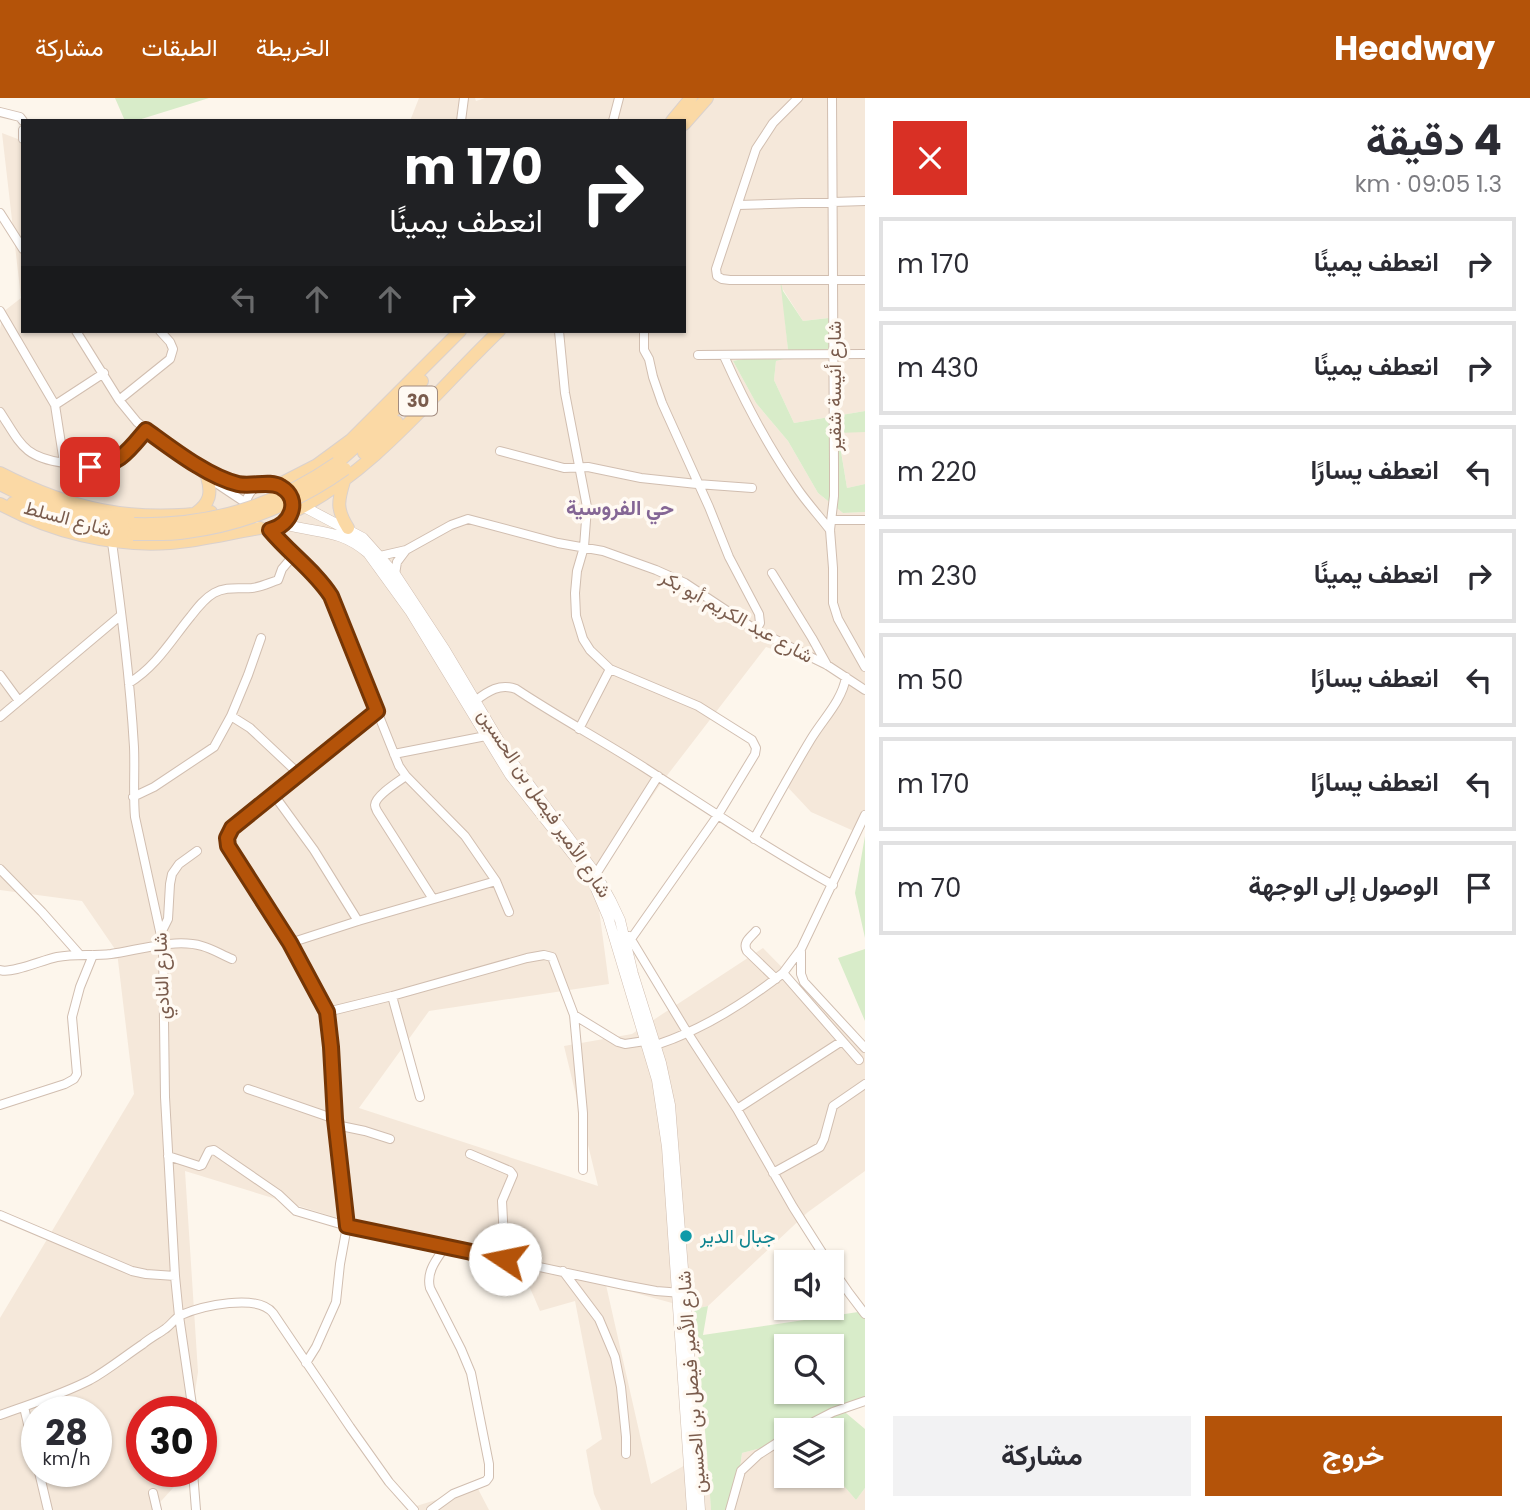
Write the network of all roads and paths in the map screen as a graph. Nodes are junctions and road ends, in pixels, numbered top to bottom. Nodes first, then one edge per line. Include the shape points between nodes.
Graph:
1 (464, 98) edge
2 (619, 98) edge
3 (691, 98) edge
4 (707, 98) edge
5 (798, 98) edge
6 (832, 98) edge
7 (0, 112) edge
8 (22, 119) edge
9 (460, 119) edge
10 (614, 119) edge
11 (674, 119) edge
12 (686, 122) edge
13 (865, 201) edge
14 (833, 202) junction
15 (738, 205) junction
16 (0, 213) edge
17 (21, 246) edge
18 (865, 280) edge
19 (833, 281) junction
20 (0, 311) edge
21 (77, 333) edge
22 (162, 333) edge
23 (458, 333) edge
24 (469, 333) edge
25 (486, 333) edge
26 (497, 333) edge
27 (559, 333) edge
28 (645, 333) edge
29 (834, 354) junction
30 (865, 354) edge
31 (698, 355) dead end
32 (724, 356) junction
33 (104, 373) junction
34 (119, 400) junction
35 (55, 405) junction
36 (0, 412) edge
37 (146, 430) junction
38 (500, 451) dead end
39 (181, 456) junction
40 (64, 463) junction
41 (580, 467) junction
42 (0, 473) edge
43 (207, 477) junction
44 (344, 481) junction
45 (0, 484) edge
46 (697, 484) junction
47 (260, 485) junction
48 (278, 485) junction
49 (752, 488) dead end
50 (0, 497) edge
51 (0, 504) edge
52 (246, 505) junction
53 (295, 508) junction
54 (195, 514) junction
55 (819, 515) junction
56 (832, 515) junction
57 (865, 520) edge
58 (284, 524) junction
59 (348, 528) junction
60 (134, 529) junction
61 (265, 529) junction
62 (830, 530) junction
63 (112, 542) junction
64 (584, 547) junction
65 (406, 550) junction
66 (293, 555) junction
67 (380, 556) junction
68 (772, 573) dead end
69 (396, 574) junction
70 (120, 616) junction
71 (756, 631) junction
72 (261, 638) dead end
73 (827, 665) junction
74 (865, 667) edge
75 (610, 669) junction
76 (0, 675) edge
77 (846, 677) junction
78 (129, 683) junction
79 (865, 690) edge
80 (19, 701) junction
81 (475, 701) junction
82 (377, 711) junction
83 (231, 716) junction
84 (0, 718) edge
85 (579, 729) junction
86 (490, 735) junction
87 (394, 754) junction
88 (299, 774) junction
89 (406, 776) junction
90 (658, 776) junction
91 (274, 795) junction
92 (133, 797) junction
93 (718, 815) junction
94 (865, 815) edge
95 (754, 839) junction
96 (197, 851) dead end
97 (0, 869) edge
98 (596, 874) junction
99 (496, 881) junction
100 (833, 885) junction
101 (433, 899) junction
102 (509, 912) dead end
103 (620, 920) junction
104 (358, 921) junction
105 (756, 931) dead end
106 (162, 933) junction
107 (631, 939) junction
108 (290, 943) junction
109 (163, 945) junction
110 (801, 949) junction
111 (80, 955) junction
112 (93, 956) junction
113 (232, 959) dead end
114 (2, 973) edge
115 (780, 976) junction
116 (810, 989) junction
117 (392, 996) junction
118 (803, 996) junction
119 (327, 1012) junction
120 (574, 1015) junction
121 (645, 1026) junction
122 (687, 1032) junction
123 (842, 1041) junction
124 (651, 1043) junction
125 (865, 1048) edge
126 (859, 1060) dead end
127 (865, 1084) edge
128 (248, 1089) dead end
129 (420, 1097) dead end
130 (0, 1105) edge
131 (737, 1109) junction
132 (335, 1122) junction
133 (390, 1139) dead end
134 (470, 1154) dead end
135 (168, 1156) junction
136 (583, 1170) dead end
137 (773, 1173) junction
138 (0, 1215) edge
139 (347, 1226) junction
140 (445, 1247) junction
141 (821, 1250) edge
142 (505, 1259) junction
143 (563, 1272) junction
144 (175, 1276) junction
145 (844, 1286) edge
146 (681, 1293) junction
147 (865, 1314) edge
148 (179, 1316) junction
149 (306, 1363) junction
150 (52, 1396) edge
151 (191, 1396) edge
152 (865, 1401) edge
153 (21, 1408) edge
154 (0, 1415) edge
155 (821, 1418) edge
156 (774, 1445) edge
157 (626, 1454) dead end
158 (43, 1487) edge
159 (194, 1487) edge
160 (153, 1493) dead end
161 (48, 1510) edge
162 (157, 1510) edge
163 (196, 1510) edge
164 (414, 1510) edge
165 (431, 1510) edge
166 (692, 1510) edge
167 (701, 1510) edge
168 (730, 1510) edge

1 - 9 street
2 - 10 street
3 - 11 main road
4 - 12 main road
5 - 15 street via 761,140
6 - 14 street, شارع أنيسة شقير
7 - 8 street
13 - 14 street
14 - 15 street
14 - 19 street, شارع أنيسة شقير
15 - 19 street via 716,269 719,278
16 - 17 street
18 - 19 street
19 - 29 street, شارع أنيسة شقير
20 - 35 street
21 - 33 street
22 - 34 street via 173,349 170,359
23 - 48 main road via 351,440 317,466
24 - 60 main road, شارع السلط / 30, bridge via 360,444 311,480 226,515
25 - 60 main road, شارع السلط / 30, bridge via 361,456 315,488 260,514 219,526 185,533
26 - 44 main road
27 - 41 street
28 - 46 street via 644,350 656,388
29 - 30 street
29 - 32 street
29 - 56 street, شارع أنيسة شقير
31 - 32 street
32 - 55 street via 782,465
33 - 34 street
33 - 35 street
34 - 37 street
35 - 40 street
36 - 40 street via 31,454
37 - 39 street
37 - 40 street via 111,464
38 - 41 street via 559,467
39 - 43 street
39 - 47 street via 233,482
41 - 46 street
41 - 64 street via 587,507
42 - 54 main road via 42,494 104,512
43 - 52 street
43 - 54 main road via 209,500
44 - 53 main road
44 - 59 main road via 338,503
45 - 60 main road, شارع السلط / 30 via 73,513
46 - 49 street
46 - 71 street via 759,614
47 - 48 street
47 - 52 street
48 - 53 street
50 - 60 main road, شارع السلط / 30 via 79,525
51 - 63 main road via 27,519
52 - 54 main road
52 - 61 street via 249,518
53 - 58 street
53 - 59 street, شارع الأمير فيصل بن الحسين
55 - 56 street
55 - 62 street
56 - 57 street
56 - 62 street, شارع أنيسة شقير
58 - 61 street
58 - 86 street, شارع الأمير فيصل بن الحسين via 336,533 368,553
59 - 67 street, شارع الأمير فيصل بن الحسين
61 - 63 main road via 170,543
61 - 66 street
62 - 74 street, شارع أنيسة شقير via 835,611
63 - 70 street, شارع النادي
64 - 65 street, شارع عبد الكريم أبو بكر via 468,519
64 - 71 street, شارع عبد الكريم أبو بكر via 674,577
64 - 75 street via 577,571 576,616 590,650
65 - 67 street, شارع عبد الكريم أبو بكر
65 - 69 street via 397,562
66 - 78 street via 278,580 251,588 231,587 208,597 153,664
66 - 82 street via 331,596
67 - 69 street, شارع الأمير فيصل بن الحسين
68 - 73 street
69 - 81 street, شارع الأمير فيصل بن الحسين
70 - 78 street, شارع النادي
70 - 80 street
71 - 73 street, شارع عبد الكريم أبو بكر
72 - 83 street
73 - 77 street, شارع عبد الكريم أبو بكر
75 - 85 street
75 - 93 street via 698,706 755,744 755,754
76 - 80 street
77 - 79 street, شارع عبد الكريم أبو بكر
77 - 95 street via 840,695
78 - 92 street, شارع النادي
80 - 84 street
81 - 85 street via 495,688 512,687
81 - 86 street, شارع الأمير فيصل بن الحسين
82 - 87 street
82 - 88 street
83 - 88 street
83 - 92 street via 214,747
85 - 90 street
86 - 87 street
86 - 98 street, شارع الأمير فيصل بن الحسين
86 - 121 street, شارع الأمير فيصل بن الحسين via 510,775 594,884
87 - 89 street
88 - 91 street
89 - 99 street via 461,830
89 - 101 street via 375,800 375,805
90 - 93 street
90 - 98 street
91 - 104 street
91 - 108 street via 232,828 227,843
92 - 106 street, شارع النادي
93 - 95 street
93 - 107 street
94 - 100 street
95 - 100 street
96 - 106 street via 172,874 168,919
97 - 111 street
98 - 103 street, شارع الأمير فيصل بن الحسين
99 - 101 street
99 - 102 street
100 - 110 street
101 - 104 street
103 - 107 street
103 - 121 street, شارع الأمير فيصل بن الحسين
104 - 108 street
105 - 115 street via 745,943 746,949
106 - 109 street, شارع النادي
107 - 122 street
108 - 119 street
109 - 112 street
109 - 113 street via 192,944
109 - 135 street, شارع النادي
110 - 115 street
110 - 116 street via 801,974
111 - 112 street
111 - 114 street via 59,956
112 - 130 street via 72,1017 74,1079
115 - 118 street
115 - 122 street via 732,1010
116 - 118 street
116 - 125 street
117 - 119 street
117 - 120 street via 544,955 554,959
117 - 129 street
118 - 123 street
119 - 132 street
120 - 124 street via 618,1042
120 - 136 street
121 - 124 street, شارع الأمير فيصل بن الحسين
122 - 124 street
122 - 131 street
123 - 126 street
123 - 131 street
124 - 146 street, شارع الأمير فيصل بن الحسين
127 - 137 street via 833,1106 820,1147
128 - 132 street
131 - 137 street
132 - 133 street
132 - 139 street
134 - 142 street via 513,1175 502,1200
135 - 139 street via 199,1167 214,1150 278,1194 296,1212
135 - 144 street, شارع النادي
137 - 141 street
138 - 144 street via 132,1271
139 - 140 street
139 - 149 street via 335,1302
140 - 142 street
140 - 165 street via 428,1280 473,1380 489,1474 486,1481 453,1494
142 - 143 street
143 - 146 street
143 - 157 street via 598,1319 615,1357
144 - 148 street, شارع النادي
145 - 147 street
146 - 166 street, شارع الأمير فيصل بن الحسين
146 - 167 street, شارع الأمير فيصل بن الحسين
148 - 149 street via 230,1303 263,1306 270,1309
148 - 150 street via 90,1380
148 - 151 street, شارع النادي
149 - 164 street
152 - 155 street
153 - 154 street
156 - 168 street via 741,1471
158 - 161 street
159 - 163 street
160 - 162 street

